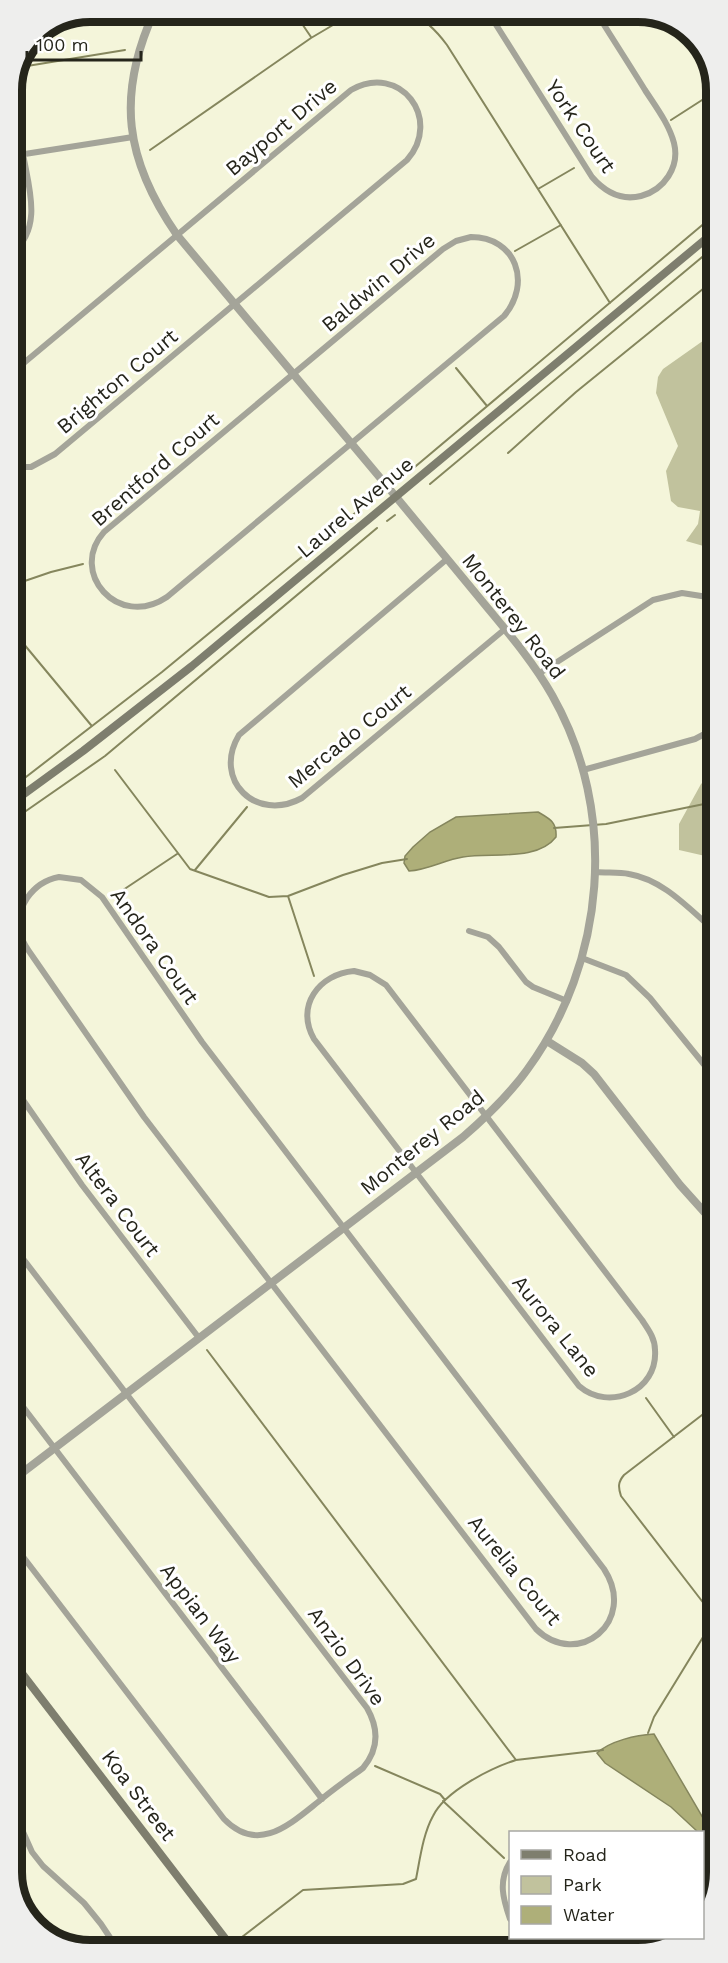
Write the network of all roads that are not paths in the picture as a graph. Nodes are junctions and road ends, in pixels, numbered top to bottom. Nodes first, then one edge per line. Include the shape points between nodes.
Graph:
1 (149, 22) edge
2 (495, 23) edge
3 (603, 23) edge
4 (133, 137) junction
5 (23, 154) joint
6 (177, 235) junction
7 (705, 240) edge
8 (23, 244) edge
9 (236, 304) junction
10 (23, 364) edge
11 (294, 374) junction
12 (351, 444) junction
13 (23, 468) edge
14 (395, 496) junction
15 (447, 559) junction
16 (705, 597) edge
17 (505, 629) junction
18 (540, 673) junction
19 (705, 734) edge
20 (583, 770) junction
21 (23, 795) edge
22 (596, 872) junction
23 (23, 907) edge
24 (705, 922) edge
25 (469, 931) dead end
26 (23, 936) edge
27 (582, 958) junction
28 (567, 1001) junction
29 (547, 1041) junction
30 (705, 1066) edge
31 (22, 1099) edge
32 (486, 1117) junction
33 (415, 1173) junction
34 (705, 1213) edge
35 (343, 1228) junction
36 (22, 1258) edge
37 (271, 1283) junction
38 (199, 1338) junction
39 (127, 1393) junction
40 (22, 1406) edge
41 (54, 1449) junction
42 (22, 1473) edge
43 (22, 1556) edge
44 (22, 1674) edge
45 (322, 1799) junction
46 (22, 1830) edge
47 (509, 1864) edge
48 (509, 1916) edge
49 (111, 1940) edge
50 (226, 1940) edge

1 - 4 street, Monterey Road via 136,61 130,109
2 - 3 street, York Court via 592,177 608,192 633,198 656,189 667,179 674,163 674,144 666,122
4 - 5 street
4 - 6 street, Monterey Road via 144,179
5 - 8 street via 32,219
6 - 9 street, Monterey Road
6 - 9 street, Bayport Drive via 351,90 365,83 380,82 394,85 408,96 421,124 414,152
6 - 10 street
7 - 14 main road, Laurel Avenue
9 - 11 street, Monterey Road
9 - 13 street, Brighton Court via 55,454
11 - 12 street, Monterey Road
11 - 12 street, Baldwin Drive via 449,244 463,238 485,238 511,257 518,287 504,316
11 - 12 street, Brentford Court via 100,536 93,562 102,590 129,607 141,608 162,601
12 - 14 street, Monterey Road
14 - 15 street, Monterey Road
14 - 21 main road, Laurel Avenue via 192,666
15 - 17 street, Monterey Road
15 - 17 street, Mercado Court via 239,735 230,756 240,789 253,801 271,806 302,798
16 - 18 street via 682,593 653,600
17 - 18 street, Monterey Road
18 - 20 street, Monterey Road via 562,713
19 - 20 street
20 - 22 street, Monterey Road via 593,819
22 - 24 street via 629,874 653,881
22 - 27 street, Monterey Road
23 - 35 street, Andora Court via 37,887 54,878 87,883 102,897 202,1042
25 - 28 street via 488,937 533,987
26 - 37 street, Andora Court via 27,948 144,1117
27 - 28 street, Monterey Road
27 - 30 street via 626,975
28 - 29 street, Monterey Road
29 - 32 street, Monterey Road via 527,1071
29 - 34 street via 582,1063 600,1081
31 - 38 street, Altera Court via 82,1185
32 - 33 street, Monterey Road
32 - 33 street, Aurora Lane via 381,981 354,971 323,982 308,1007 311,1035
32 - 33 street, Aurora Lane via 649,1329 655,1343 654,1364 635,1391 608,1398 592,1395 579,1386
33 - 35 street, Monterey Road
35 - 37 street, Monterey Road
35 - 37 street, Aurelia Court via 609,1578 615,1594 614,1608 599,1634 583,1642 564,1644 552,1641 536,1629
36 - 39 street
37 - 38 street, Monterey Road
38 - 39 street, Monterey Road
39 - 41 street, Monterey Road
39 - 45 street, Anzio Drive via 374,1719 376,1740 370,1758
40 - 41 street, Appian Way
41 - 42 street, Monterey Road
41 - 45 street, Appian Way
43 - 45 street, Anzio Drive via 229,1824 252,1835 271,1833 288,1826
44 - 50 main road, Koa Street
46 - 49 street via 43,1866 84,1903
47 - 48 street via 502,1884

